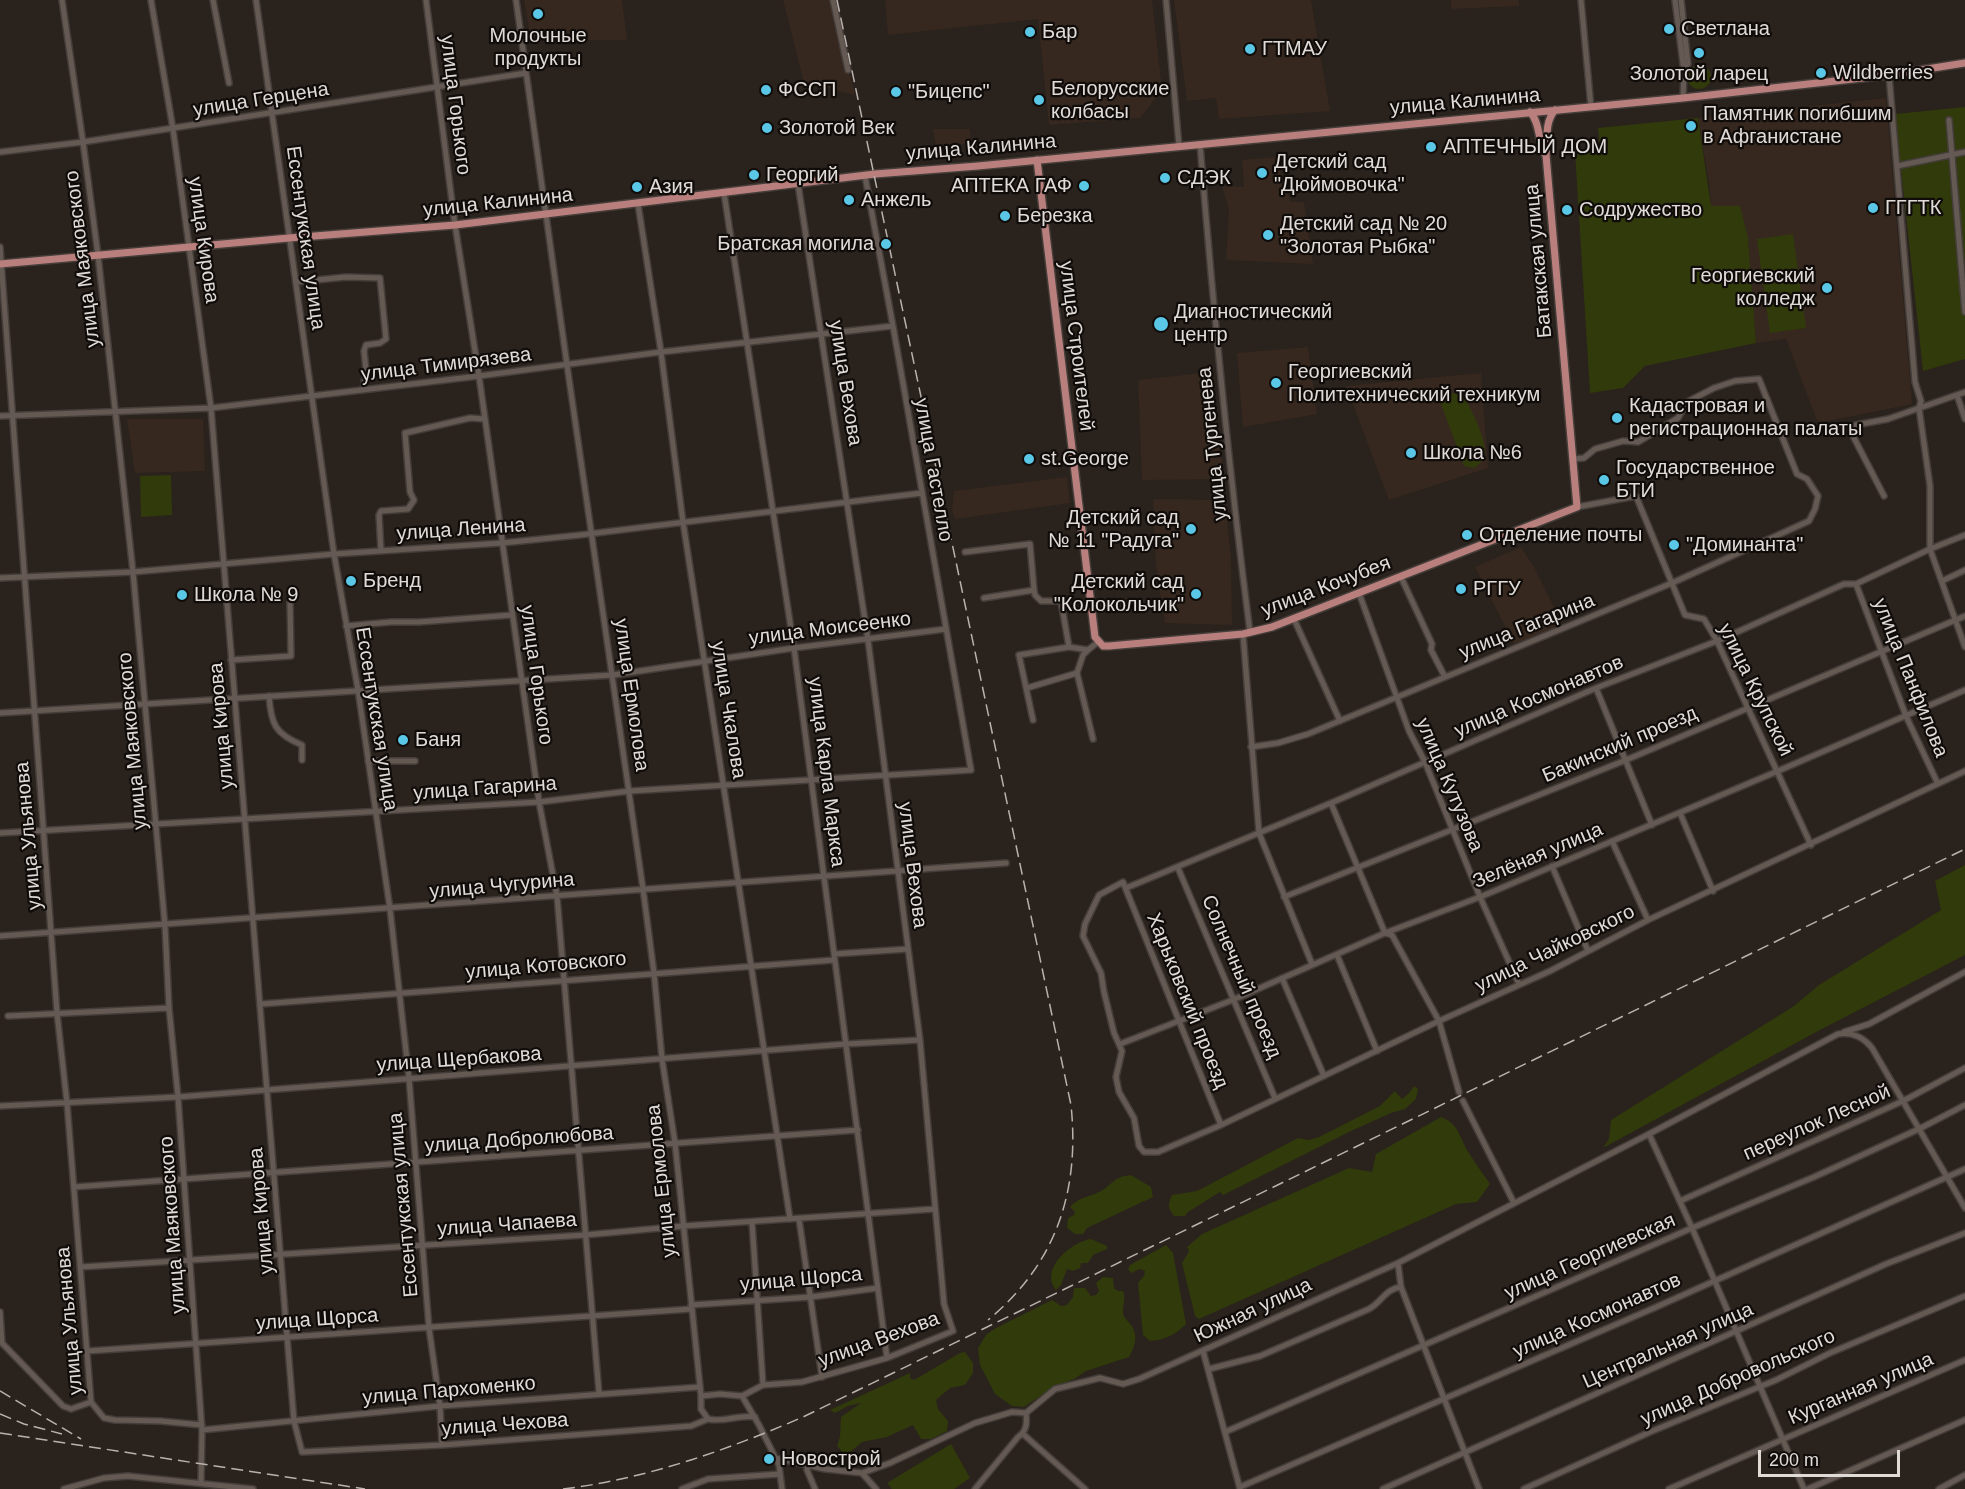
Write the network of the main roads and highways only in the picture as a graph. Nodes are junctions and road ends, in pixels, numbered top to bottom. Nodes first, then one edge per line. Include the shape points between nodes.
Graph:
1 (1965, 63) edge
2 (1555, 110) junction
3 (1530, 112) junction
4 (1546, 155) junction
5 (1038, 160) junction
6 (1, 264) edge
7 (1578, 507) joint
8 (1098, 642) joint

1 - 2 main road, улица Калинина via 1889,75
2 - 3 main road, улица Калинина
2 - 4 main road, Батакская улица via 1548,123
3 - 4 main road, Батакская улица
3 - 5 main road, улица Калинина
4 - 7 main road, Батакская улица
5 - 6 main road, улица Калинина via 864,176 455,225
5 - 8 main road, улица Строителей
7 - 8 main road, улица Кочубея via 1272,627 1247,633 1109,646

